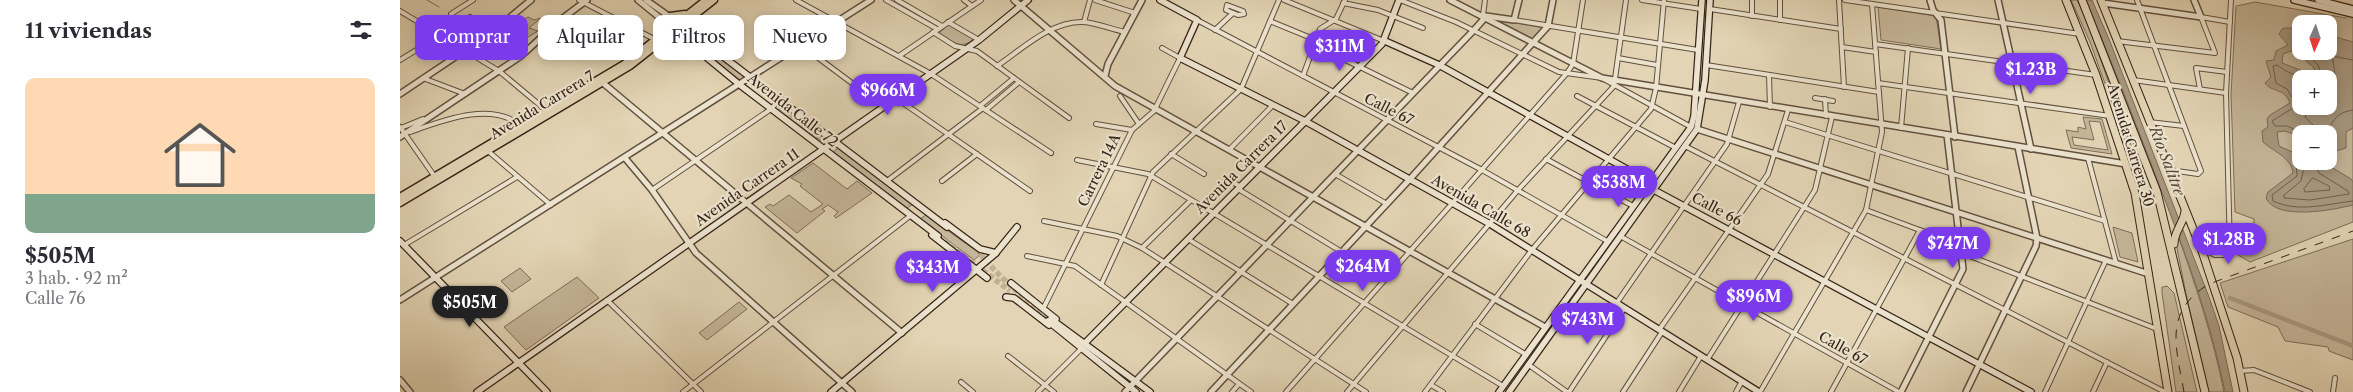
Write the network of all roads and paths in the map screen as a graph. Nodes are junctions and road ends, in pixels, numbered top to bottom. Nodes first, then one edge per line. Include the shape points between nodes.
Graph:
1 (474, 0) edge
2 (531, 0) edge
3 (638, 0) edge
4 (646, 0) edge
5 (706, 0) edge
6 (714, 0) edge
7 (796, 0) edge
8 (871, 0) edge
9 (886, 0) edge
10 (897, 0) edge
11 (964, 0) edge
12 (980, 0) edge
13 (1014, 0) edge
14 (1028, 0) edge
15 (1090, 0) edge
16 (1095, 0) edge
17 (1142, 0) edge
18 (1160, 0) edge
19 (1279, 0) edge
20 (1284, 0) edge
21 (1400, 0) edge
22 (1452, 0) edge
23 (1485, 0) edge
24 (1519, 0) edge
25 (1553, 0) edge
26 (1583, 0) edge
27 (1626, 0) edge
28 (1642, 0) edge
29 (1702, 0) edge
30 (1710, 0) edge
31 (1752, 0) edge
32 (1780, 0) edge
33 (1840, 0) edge
34 (1845, 0) edge
35 (1888, 0) edge
36 (1930, 0) edge
37 (1998, 0) edge
38 (2066, 0) edge
39 (2082, 0) edge
40 (2137, 0) edge
41 (2194, 0) edge
42 (2231, 0) edge
43 (2294, 0) edge
44 (2318, 0) edge
45 (583, 1) edge
46 (2101, 1) edge
47 (2325, 1) edge
48 (1344, 2) edge
49 (1664, 2) edge
50 (2331, 2) edge
51 (893, 4) junction
52 (1872, 4) junction
53 (972, 6) junction
54 (1022, 6) junction
55 (1887, 6) junction
56 (911, 8) junction
57 (2140, 8) junction
58 (1701, 9) junction
59 (1710, 9) junction
60 (2353, 9) edge
61 (907, 11) junction
62 (400, 12) edge
63 (1136, 13) junction
64 (1233, 13) junction
65 (1937, 13) junction
66 (451, 14) dead end
67 (2353, 14) edge
68 (513, 15) edge
69 (662, 15) edge
70 (664, 15) edge
71 (689, 15) joint
72 (824, 15) edge
73 (846, 16) edge
74 (926, 16) junction
75 (1394, 16) junction
76 (1483, 16) junction
77 (1752, 16) junction
78 (2201, 17) junction
79 (922, 19) junction
80 (1197, 20) junction
81 (1514, 20) junction
82 (1780, 20) junction
83 (415, 21) edge
84 (1270, 21) junction
85 (1335, 21) junction
86 (948, 22) junction
87 (1084, 22) junction
88 (2230, 22) junction
89 (2003, 23) junction
90 (942, 26) junction
91 (1548, 26) junction
92 (846, 27) edge
93 (1423, 28) dead end
94 (937, 29) junction
95 (1841, 29) junction
96 (1215, 30) junction
97 (1474, 30) junction
98 (1050, 31) junction
99 (1578, 31) junction
100 (933, 32) junction
101 (1125, 32) junction
102 (2080, 34) junction
103 (653, 38) edge
104 (1621, 38) junction
105 (979, 40) junction
106 (1385, 41) junction
107 (2117, 41) junction
108 (653, 42) edge
109 (1315, 42) junction
110 (1532, 43) junction
111 (1660, 44) junction
112 (1875, 44) junction
113 (2154, 45) junction
114 (1842, 47) junction
115 (1162, 48) dead end
116 (1908, 48) junction
117 (967, 49) junction
118 (415, 50) edge
119 (1698, 50) junction
120 (651, 51) edge
121 (1256, 52) junction
122 (1876, 52) junction
123 (1946, 53) junction
124 (1521, 55) junction
125 (899, 56) junction
126 (401, 58) edge
127 (1180, 58) junction
128 (1618, 58) junction
129 (451, 60) edge
130 (480, 60) edge
131 (709, 60) edge
132 (728, 60) edge
133 (778, 60) edge
134 (821, 60) edge
135 (2011, 63) junction
136 (1573, 64) junction
137 (1657, 65) junction
138 (1706, 65) junction
139 (997, 66) junction
140 (1361, 66) junction
141 (1439, 66) junction
142 (499, 71) junction
143 (2227, 72) junction
144 (930, 74) junction
145 (1567, 74) junction
146 (1769, 75) junction
147 (2096, 75) junction
148 (1105, 76) junction
149 (1303, 76) junction
150 (423, 78) junction
151 (751, 78) junction
152 (1014, 78) junction
153 (1602, 78) junction
154 (2133, 80) junction
155 (1616, 81) junction
156 (1019, 82) junction
157 (603, 83) junction
158 (1878, 83) junction
159 (740, 85) junction
160 (2168, 85) junction
161 (1614, 86) junction
162 (1844, 86) junction
163 (1905, 87) junction
164 (1656, 88) junction
165 (1241, 89) junction
166 (2200, 89) junction
167 (1488, 92) junction
168 (1879, 92) junction
169 (1334, 93) junction
170 (1413, 93) junction
171 (1949, 93) junction
172 (2226, 93) junction
173 (400, 94) edge
174 (465, 94) junction
175 (1695, 95) junction
176 (1120, 96) dead end
177 (1577, 96) dead end
178 (1702, 96) junction
179 (896, 98) junction
180 (1815, 98) dead end
181 (1825, 99) junction
182 (779, 100) junction
183 (1834, 101) dead end
184 (1739, 102) junction
185 (2021, 103) junction
186 (1273, 105) junction
187 (1596, 106) junction
188 (884, 107) junction
189 (1652, 107) junction
190 (1770, 107) junction
191 (983, 108) junction
192 (1156, 108) junction
193 (772, 109) junction
194 (1788, 110) junction
195 (547, 111) junction
196 (1530, 115) junction
197 (432, 116) junction
198 (1826, 116) junction
199 (2110, 116) junction
200 (1832, 117) junction
201 (1069, 118) dead end
202 (1387, 120) junction
203 (1305, 121) junction
204 (439, 122) junction
205 (1785, 122) junction
206 (2149, 122) junction
207 (1096, 124) dead end
208 (1140, 124) junction
209 (1882, 125) junction
210 (522, 126) junction
211 (2184, 126) junction
212 (401, 127) edge
213 (1636, 127) junction
214 (1694, 128) junction
215 (1901, 128) junction
216 (1132, 130) junction
217 (1196, 131) junction
218 (663, 133) junction
219 (406, 134) junction
220 (948, 135) junction
221 (1568, 135) junction
222 (1946, 135) junction
223 (1829, 136) junction
224 (400, 137) edge
225 (1955, 137) junction
226 (1730, 140) junction
227 (834, 142) junction
228 (1685, 146) junction
229 (1438, 147) junction
230 (2018, 147) junction
231 (1676, 148) junction
232 (823, 149) junction
233 (2031, 149) junction
234 (1229, 150) junction
235 (488, 151) junction
236 (1358, 151) junction
237 (1878, 151) junction
238 (1051, 153) dead end
239 (976, 154) junction
240 (1171, 154) junction
241 (1774, 154) junction
242 (625, 158) junction
243 (1610, 158) junction
244 (2088, 158) junction
245 (1546, 159) junction
246 (696, 160) junction
247 (1076, 160) dead end
248 (1716, 161) junction
249 (2126, 164) junction
250 (1114, 166) junction
251 (1259, 167) junction
252 (1821, 169) junction
253 (1482, 170) junction
254 (2168, 170) junction
255 (2202, 171) joint
256 (1204, 174) dead end
257 (1335, 174) junction
258 (1951, 174) junction
259 (1151, 176) junction
260 (435, 177) junction
261 (517, 177) junction
262 (1225, 179) dead end
263 (1410, 179) junction
264 (942, 180) dead end
265 (887, 181) junction
266 (1589, 182) junction
267 (1760, 185) junction
268 (1871, 185) junction
269 (1651, 186) junction
270 (1239, 187) junction
271 (652, 190) junction
272 (1518, 190) junction
273 (1030, 191) dead end
274 (1312, 196) junction
275 (400, 197) edge
276 (2030, 197) junction
277 (1190, 201) junction
278 (400, 202) edge
279 (746, 203) junction
280 (1387, 204) junction
281 (1453, 204) junction
282 (551, 205) junction
283 (1633, 206) junction
284 (921, 207) junction
285 (1686, 207) junction
286 (1804, 207) junction
287 (1866, 210) junction
288 (2185, 210) junction
289 (1955, 212) junction
290 (1212, 214) junction
291 (1562, 215) junction
292 (910, 216) junction
293 (1044, 221) dead end
294 (1290, 221) junction
295 (2105, 221) junction
296 (1490, 224) junction
297 (1018, 227) dead end
298 (1366, 227) junction
299 (947, 228) dead end
300 (1083, 229) junction
301 (1729, 230) junction
302 (1920, 230) junction
303 (1853, 232) junction
304 (938, 236) tunnel mouth
305 (1620, 236) junction
306 (1122, 238) junction
307 (2037, 238) junction
308 (1188, 239) junction
309 (1607, 241) junction
310 (402, 243) edge
311 (688, 243) junction
312 (1960, 245) junction
313 (1266, 246) junction
314 (2200, 247) junction
315 (1142, 248) junction
316 (1532, 251) junction
317 (1342, 252) junction
318 (1411, 252) junction
319 (996, 253) junction
320 (1962, 253) junction
321 (1652, 254) junction
322 (1774, 254) junction
323 (2213, 255) junction
324 (1026, 256) dead end
325 (1904, 258) junction
326 (2205, 259) junction
327 (2106, 260) junction
328 (2175, 261) junction
329 (1164, 263) junction
330 (2116, 263) junction
331 (1066, 264) junction
332 (977, 270) junction
333 (1241, 271) junction
334 (1449, 274) junction
335 (2149, 274) junction
336 (833, 276) junction
337 (2022, 276) junction
338 (1319, 277) junction
339 (987, 278) dead end
340 (1695, 278) junction
341 (436, 279) junction
342 (1825, 281) junction
343 (1581, 282) junction
344 (1012, 283) tunnel mouth
345 (1101, 285) junction
346 (1956, 285) junction
347 (1216, 296) junction
348 (1006, 297) tunnel mouth
349 (1494, 298) junction
350 (400, 300) edge
351 (608, 300) junction
352 (2086, 302) junction
353 (1124, 303) junction
354 (1293, 304) junction
355 (1364, 304) junction
356 (1616, 304) junction
357 (1742, 304) junction
358 (1043, 309) junction
359 (1624, 309) junction
360 (1877, 309) junction
361 (2006, 310) junction
362 (1050, 320) tunnel mouth
363 (773, 322) junction
364 (1476, 324) junction
365 (1544, 327) junction
366 (1404, 328) junction
367 (1269, 330) junction
368 (2159, 330) junction
369 (1660, 331) junction
370 (902, 333) junction
371 (1793, 333) junction
372 (1929, 337) junction
373 (1176, 339) junction
374 (2068, 342) junction
375 (1083, 346) junction
376 (1525, 354) junction
377 (1008, 356) dead end
378 (1451, 356) junction
379 (1704, 358) junction
380 (1314, 360) junction
381 (2107, 362) junction
382 (518, 363) junction
383 (1846, 363) junction
384 (1980, 364) junction
385 (1528, 365) junction
386 (2240, 371) junction
387 (1227, 375) junction
388 (2335, 378) dead end
389 (400, 380) edge
390 (1135, 381) junction
391 (1742, 381) junction
392 (961, 382) dead end
393 (842, 383) junction
394 (693, 384) junction
395 (1239, 384) junction
396 (1354, 384) junction
397 (1045, 385) junction
398 (1431, 385) junction
399 (1501, 389) edge
400 (1130, 390) edge
401 (410, 392) edge
402 (477, 392) edge
403 (547, 392) edge
404 (683, 392) edge
405 (701, 392) edge
406 (831, 392) edge
407 (852, 392) edge
408 (973, 392) edge
409 (1038, 392) edge
410 (1054, 392) edge
411 (1150, 392) edge
412 (1211, 392) edge
413 (1232, 392) edge
414 (1251, 392) edge
415 (1286, 392) edge
416 (1347, 392) edge
417 (1366, 392) edge
418 (1425, 392) edge
419 (1443, 392) edge
420 (1510, 392) edge
421 (1568, 392) edge
422 (1623, 392) edge
423 (1679, 392) edge
424 (1736, 392) edge
425 (1760, 392) edge
426 (1831, 392) edge
427 (1900, 392) edge
428 (1966, 392) edge
429 (2031, 392) edge
430 (2045, 392) edge
431 (2093, 392) edge
432 (2166, 392) edge
433 (2205, 392) edge
434 (2244, 392) edge
435 (2310, 392) edge
436 (2333, 392) edge

1 - 66 street
2 - 68 street
3 - 69 street, Avenida Calle 72
4 - 70 street, Avenida Calle 72
5 - 71 main road, Avenida Carrera 7
6 - 71 main road, Avenida Carrera 7
7 - 72 street
8 - 73 street
9 - 51 street
10 - 51 street
10 - 56 street
11 - 53 street
12 - 53 street
13 - 54 street
14 - 54 main road, Avenida Carrera 11
15 - 87 street
16 - 63 street
17 - 63 street
18 - 80 main road, Calle 67
19 - 84 street
20 - 85 street, Calle 66
21 - 75 main road, Avenida Carrera 17
21 - 97 street
22 - 76 street
23 - 76 street
24 - 81 street
25 - 91 street
26 - 99 street
27 - 104 street
28 - 49 street
29 - 58 main road
30 - 59 main road
31 - 77 street
32 - 82 street
33 - 95 street
34 - 52 street
35 - 55 street
36 - 65 street
37 - 89 street
38 - 102 highway, Avenida Carrera 30
39 - 328 highway, Avenida Carrera 30 via 2156,192
40 - 57 street
41 - 78 street
42 - 88 street
43 - 67 main road
44 - 47 main road
45 - 103 street
45 - 142 street via 533,46
46 - 57 street
46 - 107 highway, Avenida Carrera 30
47 - 50 main road
48 - 75 street
48 - 85 street
49 - 58 street
49 - 111 street
50 - 60 main road
51 - 61 street
52 - 55 street
52 - 112 street
53 - 86 street
54 - 98 street
54 - 105 main road, Avenida Carrera 11
55 - 65 street
56 - 61 street
56 - 74 street
57 - 78 street
57 - 113 street
58 - 119 main road
59 - 77 street
59 - 138 main road
61 - 79 street
62 - 83 street
63 - 101 street
64 - 64 street via 1240,16 1245,13 1231,5 1226,6 1226,10
64 - 96 street
65 - 89 street
65 - 123 street
74 - 79 street
74 - 90 street
75 - 93 street
75 - 106 main road, Avenida Carrera 17
76 - 81 street
76 - 97 street
76 - 110 street
77 - 82 street
78 - 88 street
78 - 113 street via 2215,53
79 - 94 street
80 - 96 street, Calle 67
80 - 127 main road, Carrera 14A
81 - 91 street
82 - 95 street
84 - 109 street
84 - 121 street
85 - 106 street, Calle 66
85 - 109 street via 1322,27
86 - 90 street
86 - 105 street
87 - 98 street via 1068,23
87 - 101 street
88 - 143 street
89 - 102 street
89 - 135 street
90 - 94 street
91 - 99 street
91 - 110 street
92 - 125 street
94 - 100 street
95 - 114 street
96 - 121 street, Calle 67
97 - 124 street
97 - 141 street
98 - 139 street
98 - 148 street
99 - 104 street
99 - 136 street
100 - 117 street via 955,46
100 - 125 street
101 - 148 street
102 - 147 highway, Avenida Carrera 30
104 - 111 street
104 - 128 street
105 - 117 main road, Avenida Carrera 11
106 - 140 main road, Avenida Carrera 17
106 - 141 main road, Calle 66
107 - 113 street
107 - 154 highway, Avenida Carrera 30
108 - 195 main road, Avenida Carrera 7 via 618,68
109 - 140 street
109 - 149 street
110 - 124 street
110 - 136 street
111 - 119 street
111 - 137 street
112 - 116 street
112 - 122 street
113 - 160 street
114 - 122 street
114 - 162 street
115 - 127 street
116 - 123 street
116 - 163 street
117 - 139 street via 977,51
117 - 144 main road, Avenida Carrera 11
118 - 126 street
119 - 175 main road
120 - 157 main road, Avenida Carrera 7
121 - 149 street, Calle 67
121 - 165 street
122 - 158 street
123 - 135 street
123 - 171 street
124 - 145 street
124 - 167 street
125 - 144 street
127 - 165 main road, Avenida Calle 68
127 - 192 street, Carrera 14A
128 - 137 street
128 - 155 street
129 - 150 street
130 - 142 street
131 - 159 main road, Avenida Calle 72
132 - 151 main road, Avenida Calle 72
133 - 151 street
134 - 188 street
135 - 147 street
135 - 185 street
136 - 145 street
136 - 153 street
137 - 164 street
138 - 146 street
138 - 178 main road
139 - 152 street
140 - 169 main road, Avenida Carrera 17
140 - 170 street
141 - 167 main road, Calle 66
141 - 170 street
142 - 174 street
142 - 195 street
143 - 166 street via 2196,68
143 - 172 street
144 - 179 main road, Avenida Carrera 11
144 - 191 street
145 - 153 street
145 - 196 street
146 - 162 street
146 - 190 street
147 - 199 highway, Avenida Carrera 30
148 - 192 street via 1115,86
149 - 169 street, Calle 67
150 - 173 street
150 - 174 street
151 - 159 street
151 - 182 main road, Avenida Calle 72
152 - 156 street
152 - 191 street
153 - 155 street
153 - 161 street
154 - 160 street
154 - 206 highway, Avenida Carrera 30
155 - 161 street
155 - 164 street
156 - 191 street
156 - 201 street
157 - 218 street
157 - 235 main road, Avenida Carrera 7
158 - 163 street
158 - 168 street
159 - 193 main road, Avenida Calle 72
159 - 218 street
160 - 166 street
160 - 211 street
161 - 187 street
161 - 189 street
162 - 168 street
163 - 171 street
163 - 215 street
164 - 175 street
164 - 189 street
165 - 186 main road, Avenida Calle 68
165 - 217 street
166 - 172 street
167 - 196 main road, Calle 66
167 - 229 street
168 - 209 street
169 - 202 street, Calle 67
169 - 203 main road, Avenida Carrera 17
170 - 202 street
171 - 185 street
171 - 225 street
172 - 323 street via 2230,250 2226,256
174 - 197 street
175 - 178 street
175 - 214 main road
176 - 208 street
177 - 187 street
178 - 184 street
178 - 214 main road
179 - 188 main road, Avenida Carrera 11
179 - 220 street
180 - 181 street
181 - 183 street
181 - 198 street
182 - 193 street
182 - 227 main road, Avenida Calle 72
184 - 190 street
184 - 226 street
185 - 199 street
185 - 233 street
186 - 203 main road, Avenida Calle 68
186 - 234 street
187 - 213 street
187 - 221 street
188 - 227 main road, Avenida Carrera 11
189 - 213 street
189 - 214 street
190 - 194 street
191 - 220 street
191 - 238 street
192 - 208 street, Carrera 14A
192 - 217 street
193 - 232 main road, Avenida Calle 72
193 - 246 street
194 - 198 street
194 - 205 street
195 - 210 main road, Avenida Carrera 7
196 - 221 main road, Calle 66
196 - 253 street
197 - 204 street
197 - 212 street
197 - 219 street
198 - 200 street
199 - 249 highway, Avenida Carrera 30
200 - 209 street
200 - 223 street
202 - 229 street, Calle 67
202 - 236 street
203 - 236 main road, Avenida Calle 68
203 - 251 main road, Avenida Carrera 17
204 - 210 street via 489,114 510,117
204 - 219 street
205 - 223 street
205 - 241 street
206 - 211 street
206 - 254 highway, Avenida Carrera 30
207 - 216 street
208 - 216 street, Carrera 14A
209 - 215 street
209 - 237 street
210 - 260 main road, Avenida Carrera 7
211 - 255 street
212 - 219 street
213 - 231 street
213 - 243 street
214 - 226 street
214 - 228 main road
214 - 231 main road
215 - 222 street
216 - 250 street, Carrera 14A
217 - 234 street
217 - 240 street
218 - 242 street
218 - 246 street
219 - 224 street
219 - 260 street
220 - 239 street
220 - 265 street
221 - 243 main road, Calle 66
221 - 245 street
222 - 225 street
222 - 258 street
223 - 237 street
223 - 252 street
225 - 230 street
226 - 241 street
226 - 248 street
227 - 232 main road, Avenida Carrera 11
227 - 265 main road, Avenida Calle 72
228 - 248 street
228 - 269 main road
229 - 253 street, Calle 67
229 - 263 street
230 - 233 street
230 - 276 street
231 - 269 main road
232 - 279 main road, Avenida Carrera 11
232 - 292 main road, Avenida Calle 72
233 - 244 street
234 - 251 street
235 - 261 street
235 - 278 main road, Avenida Carrera 7
236 - 257 street
236 - 263 main road, Avenida Calle 68
237 - 258 street
237 - 268 street
239 - 264 street
239 - 273 street
240 - 256 street
240 - 259 street
241 - 252 street
241 - 267 street via 1768,174
242 - 271 street
242 - 282 street
243 - 266 street
243 - 269 main road, Calle 66
244 - 249 street
244 - 295 street
245 - 266 street
245 - 272 street
246 - 271 street
246 - 279 street
247 - 250 street
248 - 267 street
248 - 285 street
249 - 335 highway, Avenida Carrera 30 via 2137,202
250 - 259 street
250 - 300 street, Carrera 14A
251 - 270 main road, Avenida Carrera 17
251 - 274 street
252 - 268 street
252 - 286 street via 1815,190
253 - 272 street, Calle 67
253 - 281 street
254 - 255 street via 2198,174
254 - 288 highway, Avenida Carrera 30
257 - 274 street
257 - 280 street
258 - 276 street
258 - 289 street
259 - 277 street
259 - 306 street
260 - 275 main road, Avenida Carrera 7
261 - 282 street
261 - 310 street
262 - 270 street
263 - 280 street
263 - 281 main road, Avenida Calle 68
265 - 284 main road, Avenida Calle 72
266 - 283 street
266 - 291 street
267 - 286 street
267 - 301 street
268 - 287 street
268 - 289 street
269 - 283 main road
269 - 285 main road, Calle 66
269 - 305 main road
270 - 290 main road, Avenida Carrera 17
270 - 294 street
271 - 311 street
272 - 291 street, Calle 67
272 - 296 street
274 - 294 street
274 - 298 street
276 - 295 street
276 - 307 street
277 - 290 street
277 - 315 street
279 - 311 main road, Avenida Carrera 11
279 - 336 street
280 - 298 street
281 - 296 main road, Avenida Calle 68
281 - 318 street
282 - 341 street
283 - 309 main road
284 - 299 main road, Avenida Calle 72
284 - 319 main road via 980,249
285 - 301 main road, Calle 66
285 - 321 street
286 - 303 street
286 - 322 street
287 - 302 street
287 - 303 street
288 - 314 highway, Avenida Carrera 30
288 - 328 highway via 2184,220 2175,231
289 - 307 street
289 - 312 street
290 - 308 main road, Avenida Carrera 17
290 - 313 street
291 - 309 street, Calle 67
291 - 316 street
292 - 304 main road, Avenida Calle 72
292 - 332 main road
292 - 336 street
293 - 300 street
294 - 313 street
294 - 317 street
295 - 330 street
296 - 316 main road, Avenida Calle 68
296 - 334 street
297 - 319 main road
298 - 317 street
298 - 318 street
300 - 306 street
300 - 331 street, Carrera 14A
301 - 322 main road, Calle 66
301 - 340 street
302 - 312 street
302 - 325 street
303 - 325 street
303 - 342 street
305 - 321 street, Calle 67
305 - 343 main road
306 - 315 street
306 - 345 street
307 - 327 street
307 - 337 street
308 - 329 main road, Avenida Carrera 17
308 - 333 street
309 - 343 main road
310 - 341 main road
311 - 351 main road, Avenida Carrera 11
311 - 363 street
312 - 320 street
313 - 333 street
313 - 338 street
314 - 323 street
314 - 326 highway, Avenida Carrera 30
315 - 329 street
316 - 343 main road, Avenida Calle 68
316 - 349 street
317 - 338 street
318 - 334 street
318 - 355 street
319 - 332 main road
320 - 337 street
320 - 346 street via 1964,269
321 - 340 street, Calle 67
321 - 356 street
322 - 342 main road, Calle 66
322 - 357 street
323 - 326 street
324 - 331 street
325 - 346 street
325 - 360 street
326 - 386 highway, Avenida Carrera 30
327 - 330 street
327 - 352 street
328 - 433 highway, Avenida Carrera 30
329 - 347 street
329 - 353 main road, Avenida Carrera 17
330 - 335 street
331 - 345 street via 1075,266
331 - 358 street, Carrera 14A
332 - 339 main road
332 - 370 main road
333 - 347 street
333 - 354 street
334 - 349 street
334 - 366 street
335 - 368 highway, Avenida Carrera 30
336 - 363 street
336 - 370 street
337 - 352 street
337 - 361 street
338 - 354 street
338 - 355 street
340 - 357 street, Calle 67
340 - 369 street
341 - 350 street
341 - 382 main road
342 - 360 main road, Calle 66
342 - 371 street
343 - 356 main road, Avenida Calle 68
343 - 365 main road
343 - 385 main road
344 - 358 main road
345 - 353 street
346 - 361 street
346 - 372 street
347 - 367 street
347 - 373 street
348 - 375 main road via 1014,298
349 - 364 street
349 - 365 street
351 - 382 main road, Avenida Carrera 11
351 - 394 street
352 - 368 street
352 - 374 street
353 - 373 street
353 - 375 main road, Avenida Carrera 17
354 - 367 street
355 - 366 street
355 - 380 street
356 - 359 main road, Avenida Calle 68
357 - 371 street, Calle 67
357 - 379 street
358 - 375 main road
359 - 369 main road, Avenida Calle 68
359 - 421 street
360 - 372 main road, Calle 66
360 - 383 street
361 - 374 street
361 - 384 street
362 - 375 main road
363 - 393 street
363 - 394 street
364 - 376 street
364 - 378 street
365 - 376 main road
366 - 378 street
366 - 396 street
367 - 380 street
367 - 387 street
368 - 432 highway, Avenida Carrera 30
369 - 379 main road, Avenida Calle 68
369 - 422 street
370 - 393 main road
371 - 383 street, Calle 67
371 - 425 street
372 - 384 main road, Calle 66
372 - 427 street
373 - 387 street
373 - 390 street
374 - 381 street
374 - 430 street
375 - 390 main road
375 - 397 street
375 - 400 main road
376 - 399 main road
377 - 397 street
378 - 398 street
378 - 399 street
379 - 391 main road, Avenida Calle 68
379 - 423 street
380 - 396 street
380 - 415 street
381 - 431 street
381 - 432 street
382 - 402 main road, Avenida Carrera 11
382 - 403 main road
383 - 426 street
383 - 427 street, Calle 67
384 - 428 street
384 - 429 main road, Calle 66
385 - 420 main road
385 - 421 street
386 - 434 highway, Avenida Carrera 30
386 - 435 street via 2254,370
387 - 395 street
387 - 412 street
388 - 436 street
389 - 401 street
390 - 400 street
390 - 411 main road
391 - 424 street
391 - 425 main road, Avenida Calle 68
392 - 408 street
393 - 406 main road
393 - 407 street
394 - 404 street
394 - 405 street
395 - 413 street
395 - 414 street
396 - 416 street
396 - 417 street
397 - 409 street
397 - 410 street
398 - 418 street
398 - 419 street

